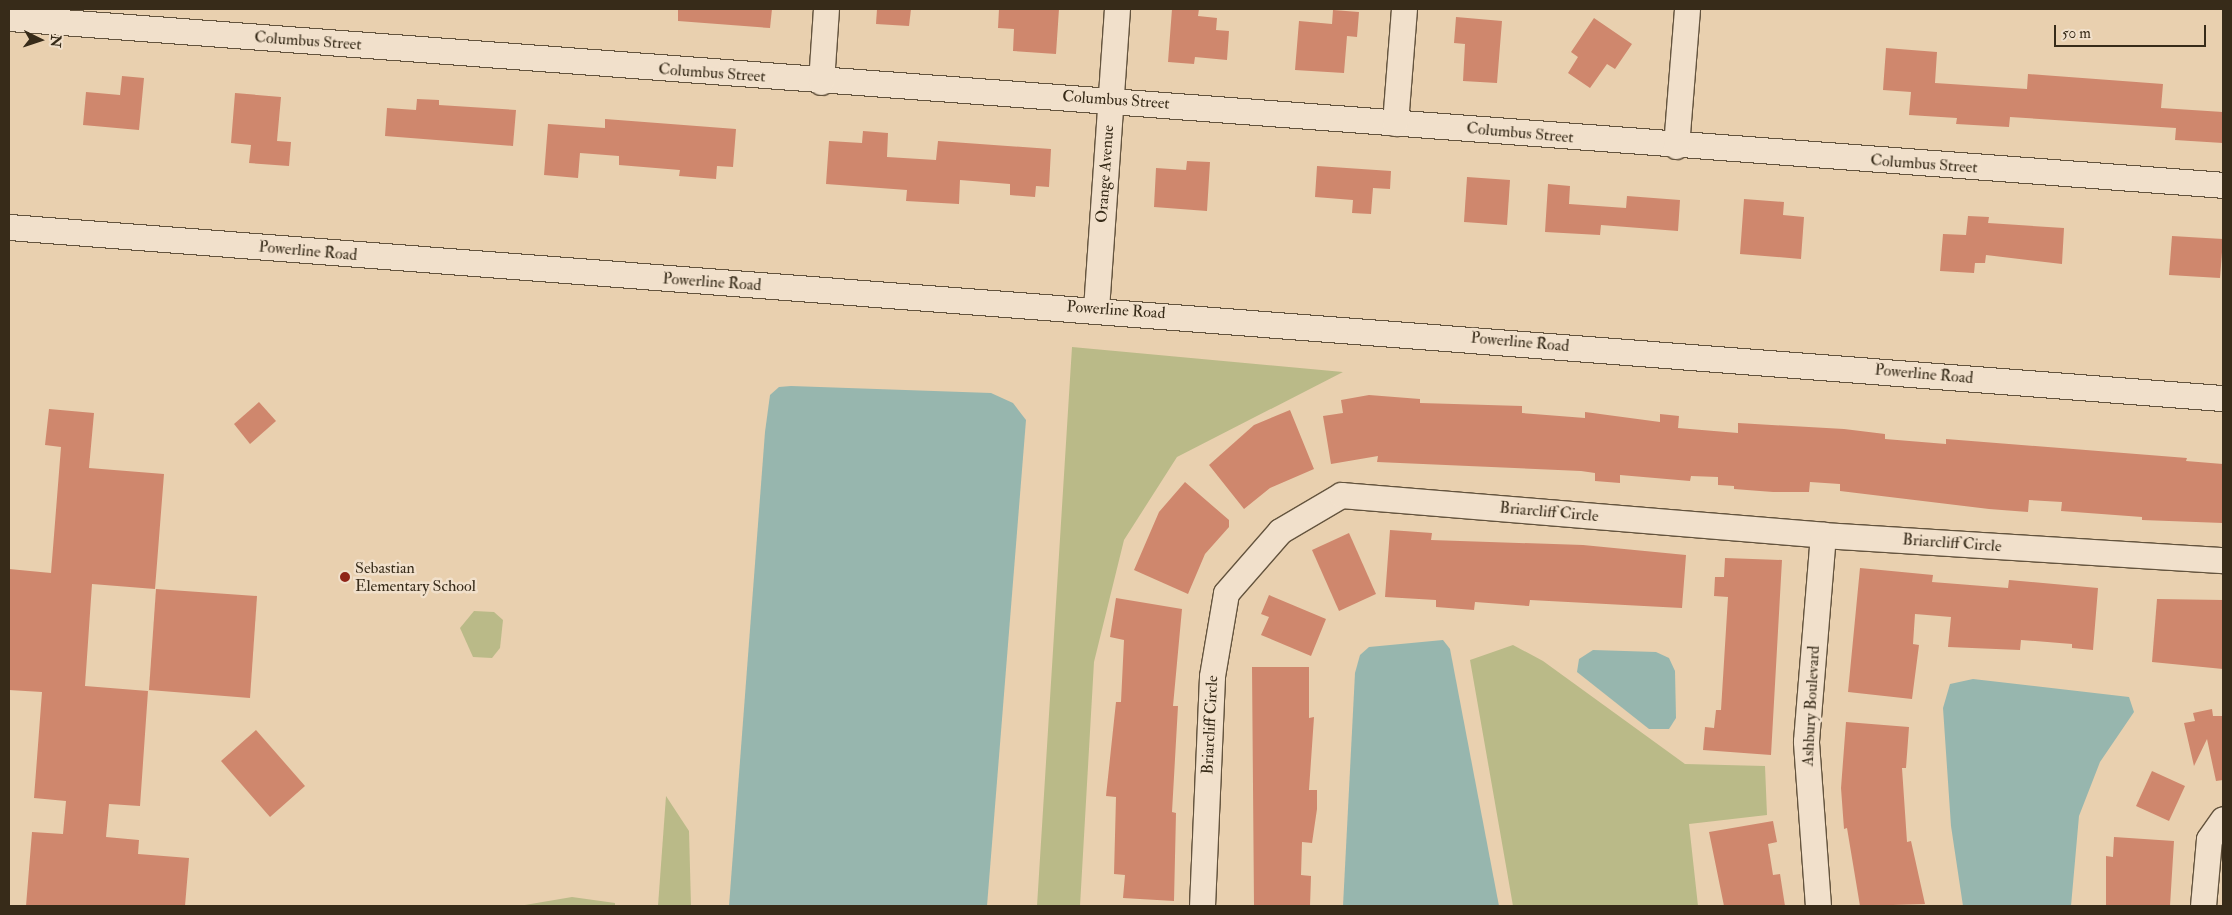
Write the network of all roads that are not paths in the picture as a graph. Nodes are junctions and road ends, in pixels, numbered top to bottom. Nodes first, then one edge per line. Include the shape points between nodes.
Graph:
1 (826, 9) edge
2 (1117, 9) edge
3 (1404, 9) edge
4 (1686, 9) edge
5 (9, 18) edge
6 (821, 82) junction
7 (1111, 99) junction
8 (1395, 123) junction
9 (1676, 146) junction
10 (2223, 186) edge
11 (9, 227) edge
12 (1096, 308) junction
13 (2223, 398) edge
14 (1823, 535) junction
15 (2223, 560) edge
16 (2223, 819) edge
17 (1202, 906) edge
18 (1818, 906) edge
19 (2203, 906) edge

1 - 6 street
2 - 7 street, Orange Avenue
3 - 8 street
4 - 9 street
5 - 6 street, Columbus Street
6 - 7 street, Columbus Street
7 - 8 street, Columbus Street
7 - 12 street, Orange Avenue
8 - 9 street, Columbus Street
9 - 10 street, Columbus Street
11 - 12 street, Powerline Road
12 - 13 street, Powerline Road
14 - 15 street, Briarcliff Circle
14 - 17 street, Briarcliff Circle via 1341,495 1280,531 1226,593 1212,676
14 - 18 street, Ashbury Boulevard via 1806,741
16 - 19 street via 2209,838

